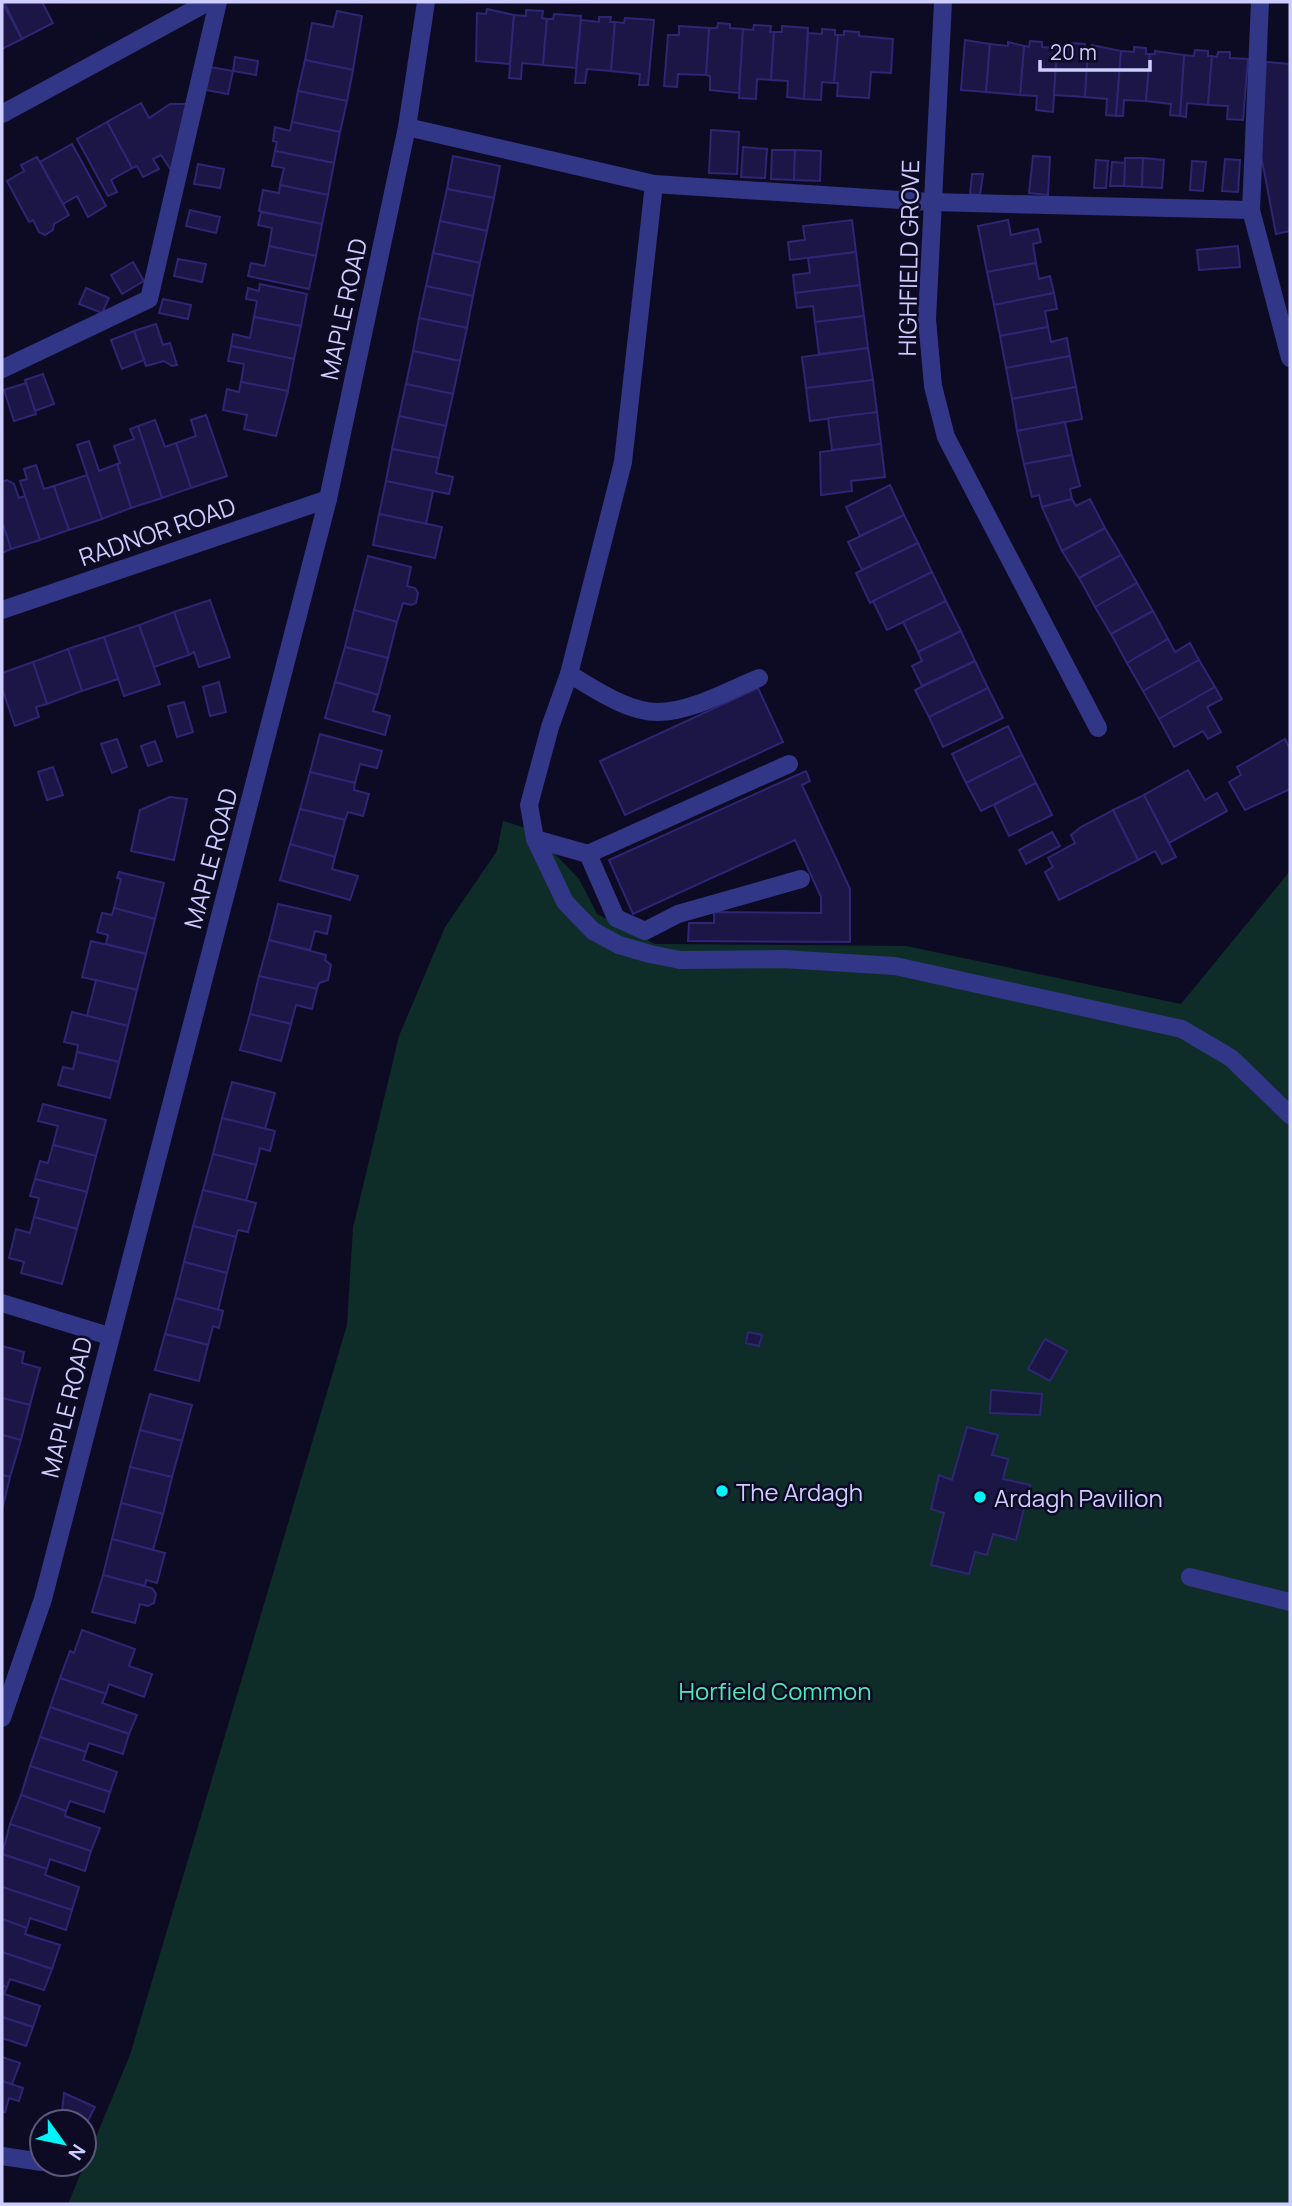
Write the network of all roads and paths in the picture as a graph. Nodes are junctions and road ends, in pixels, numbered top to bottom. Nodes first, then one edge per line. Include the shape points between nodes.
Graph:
1 (208, 2) edge
2 (218, 2) edge
3 (426, 2) edge
4 (943, 2) edge
5 (1260, 2) edge
6 (2, 114) edge
7 (407, 127) junction
8 (654, 184) junction
9 (931, 202) junction
10 (1251, 210) junction
11 (1290, 358) edge
12 (2, 369) edge
13 (328, 499) junction
14 (2, 610) edge
15 (569, 674) junction
16 (760, 678) dead end
17 (1098, 727) dead end
18 (789, 764) dead end
19 (535, 839) junction
20 (588, 854) junction
21 (801, 879) dead end
22 (1290, 1115) edge
23 (2, 1303) edge
24 (109, 1336) junction
25 (1190, 1577) dead end
26 (1290, 1602) edge
27 (2, 1718) edge
28 (2, 2155) edge
29 (28, 2160) edge

1 - 6 street
2 - 12 street via 149,299
3 - 7 street, MAPLE ROAD
4 - 9 street, HIGHFIELD GROVE
5 - 10 street
7 - 8 street
7 - 13 street, MAPLE ROAD
8 - 9 street
8 - 15 street via 623,462
9 - 10 street
9 - 17 street, HIGHFIELD GROVE via 927,319 933,386 946,437
10 - 11 street
13 - 14 street, RADNOR ROAD
13 - 24 street, MAPLE ROAD
15 - 16 street via 617,701 657,712
15 - 19 street via 529,805
18 - 20 street
19 - 20 street
19 - 22 street via 565,902 593,930 619,945 680,960 783,959 895,966 1182,1028 1231,1058
20 - 21 street via 616,918 645,931 678,914
23 - 24 street
24 - 27 street, MAPLE ROAD via 43,1600
25 - 26 street
28 - 29 street

